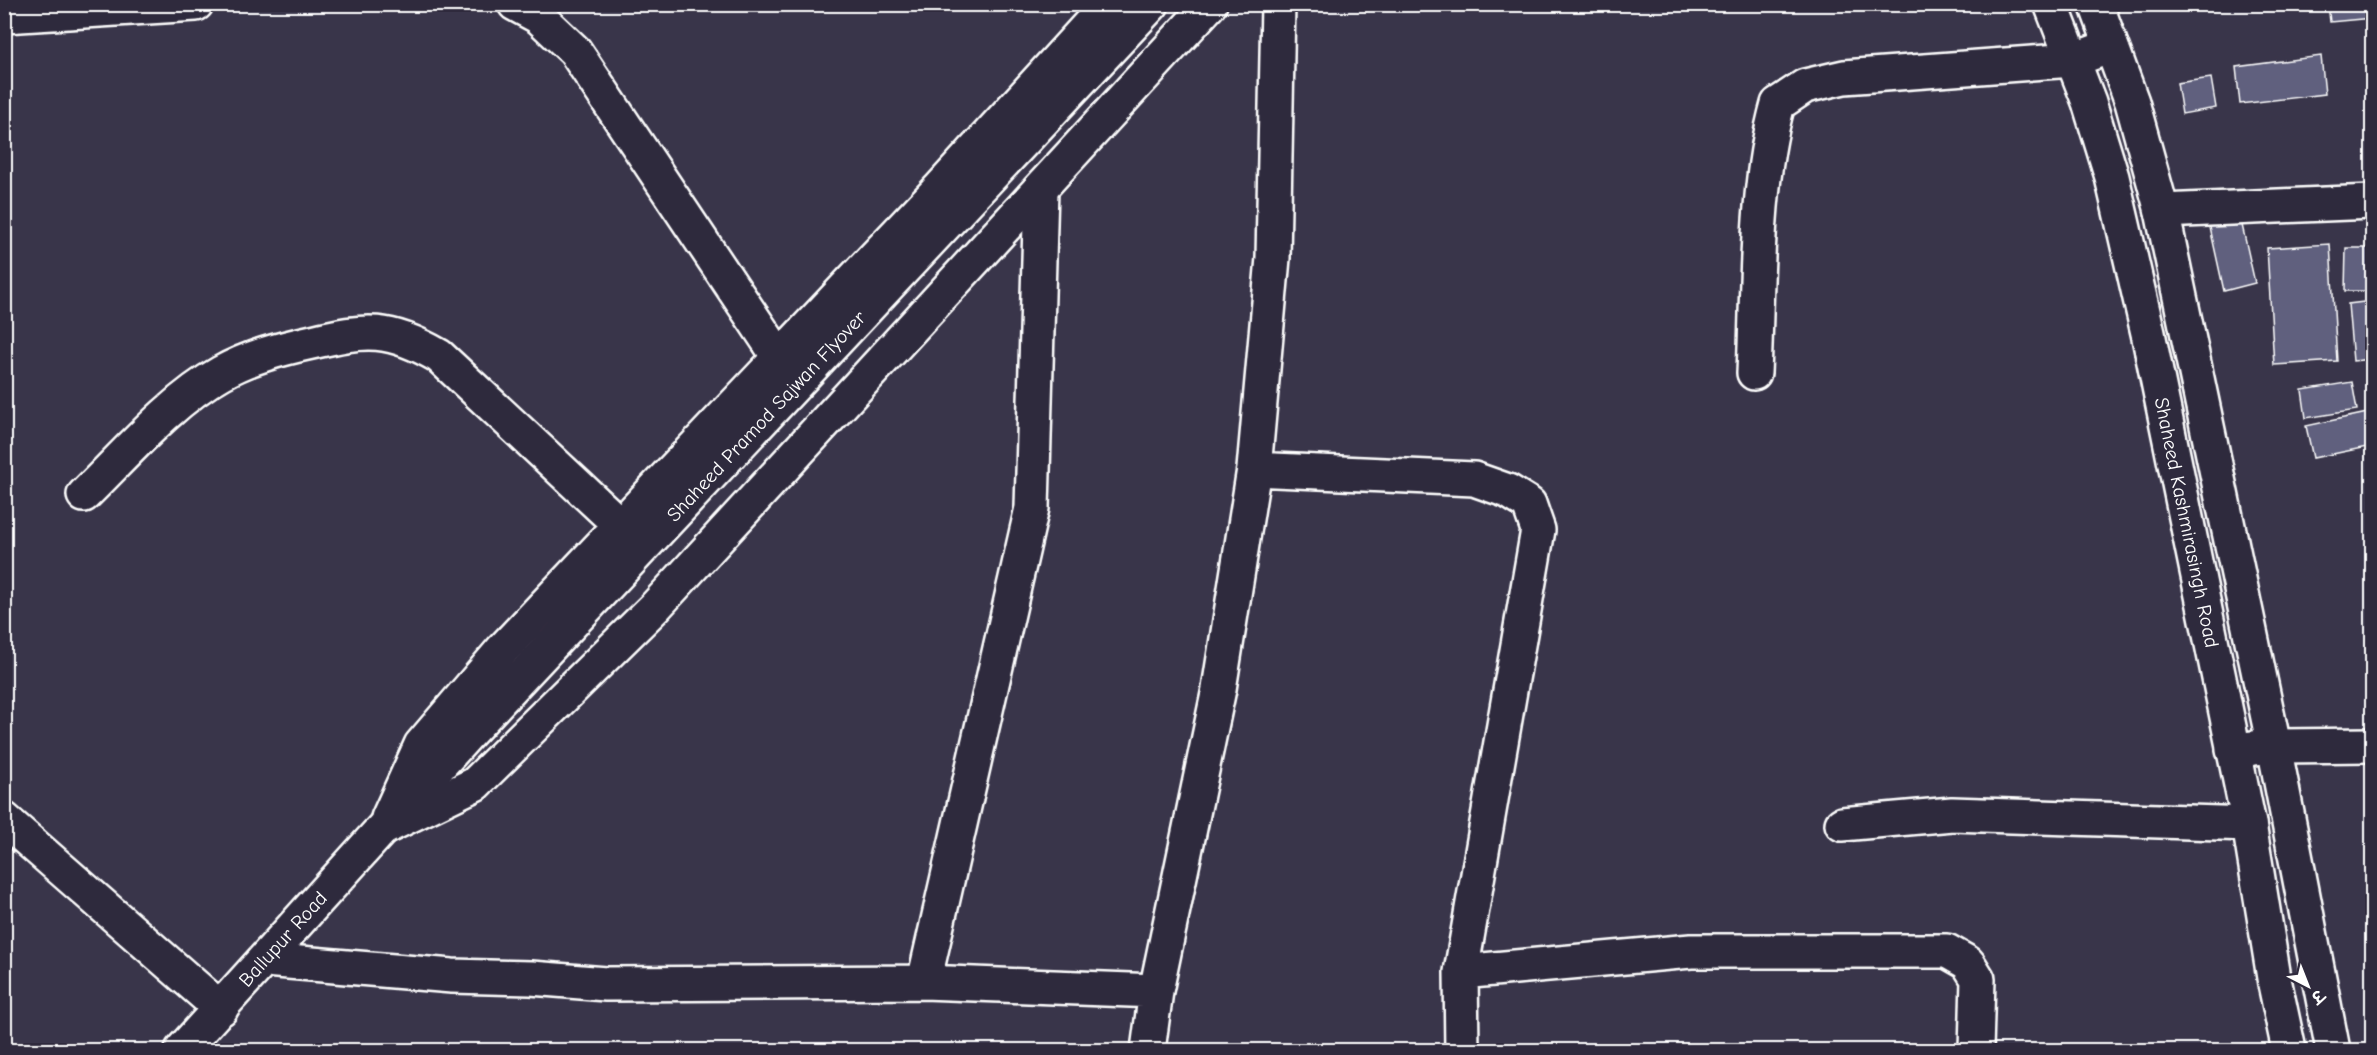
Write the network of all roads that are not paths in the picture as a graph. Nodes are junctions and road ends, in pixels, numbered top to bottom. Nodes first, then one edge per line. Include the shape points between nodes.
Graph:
1 (196, 4) edge
2 (515, 4) edge
3 (1108, 4) edge
4 (1152, 4) edge
5 (1210, 4) edge
6 (1278, 4) edge
7 (2051, 4) edge
8 (2096, 4) edge
9 (4, 16) edge
10 (2112, 46) junction
11 (2073, 60) junction
12 (1041, 189) junction
13 (2373, 202) edge
14 (2162, 211) junction
15 (779, 357) junction
16 (1754, 373) dead end
17 (1254, 469) junction
18 (84, 495) dead end
19 (620, 525) junction
20 (2373, 745) edge
21 (2274, 746) junction
22 (2233, 750) junction
23 (4, 819) edge
24 (1842, 824) dead end
25 (2249, 824) junction
26 (384, 828) junction
27 (265, 960) junction
28 (1461, 972) junction
29 (924, 982) junction
30 (1156, 991) junction
31 (221, 1009) junction
32 (182, 1050) edge
33 (1148, 1050) edge
34 (1462, 1050) edge
35 (1976, 1050) edge
36 (2289, 1050) edge
37 (2333, 1050) edge

1 - 9 street
2 - 15 street via 539,17 575,51
3 - 15 street
4 - 26 street, Shaheed Pramod Sajwan Flyover
5 - 12 street
6 - 17 street via 1273,258
7 - 11 street, Shaheed Kashmirasingh Road
8 - 10 street, Shaheed Kashmirasingh Road
10 - 11 street
10 - 14 street, Shaheed Kashmirasingh Road
11 - 16 street via 1844,77 1805,86 1778,104 1770,135 1760,234
11 - 22 street, Shaheed Kashmirasingh Road via 2115,188
12 - 26 street via 655,608 475,784
12 - 29 street via 1032,508
13 - 14 street
14 - 21 street, Shaheed Kashmirasingh Road
15 - 19 street
17 - 28 street via 1474,479 1508,491 1529,504 1538,530
17 - 30 street via 1219,689
18 - 19 street via 182,399 221,373 269,352 348,333 384,333 414,342 439,356
19 - 26 street via 503,649 422,745
20 - 21 street
21 - 22 street
21 - 37 street, Shaheed Kashmirasingh Road
22 - 25 street, Shaheed Kashmirasingh Road
23 - 31 street
24 - 25 street via 1952,814
25 - 36 street, Shaheed Kashmirasingh Road
26 - 27 street, Ballupur Road
27 - 29 street via 606,984
27 - 31 street, Ballupur Road
28 - 34 street
28 - 35 street via 1691,951 1947,951 1968,963 1978,979
29 - 30 street
30 - 33 street
31 - 32 street, Ballupur Road

